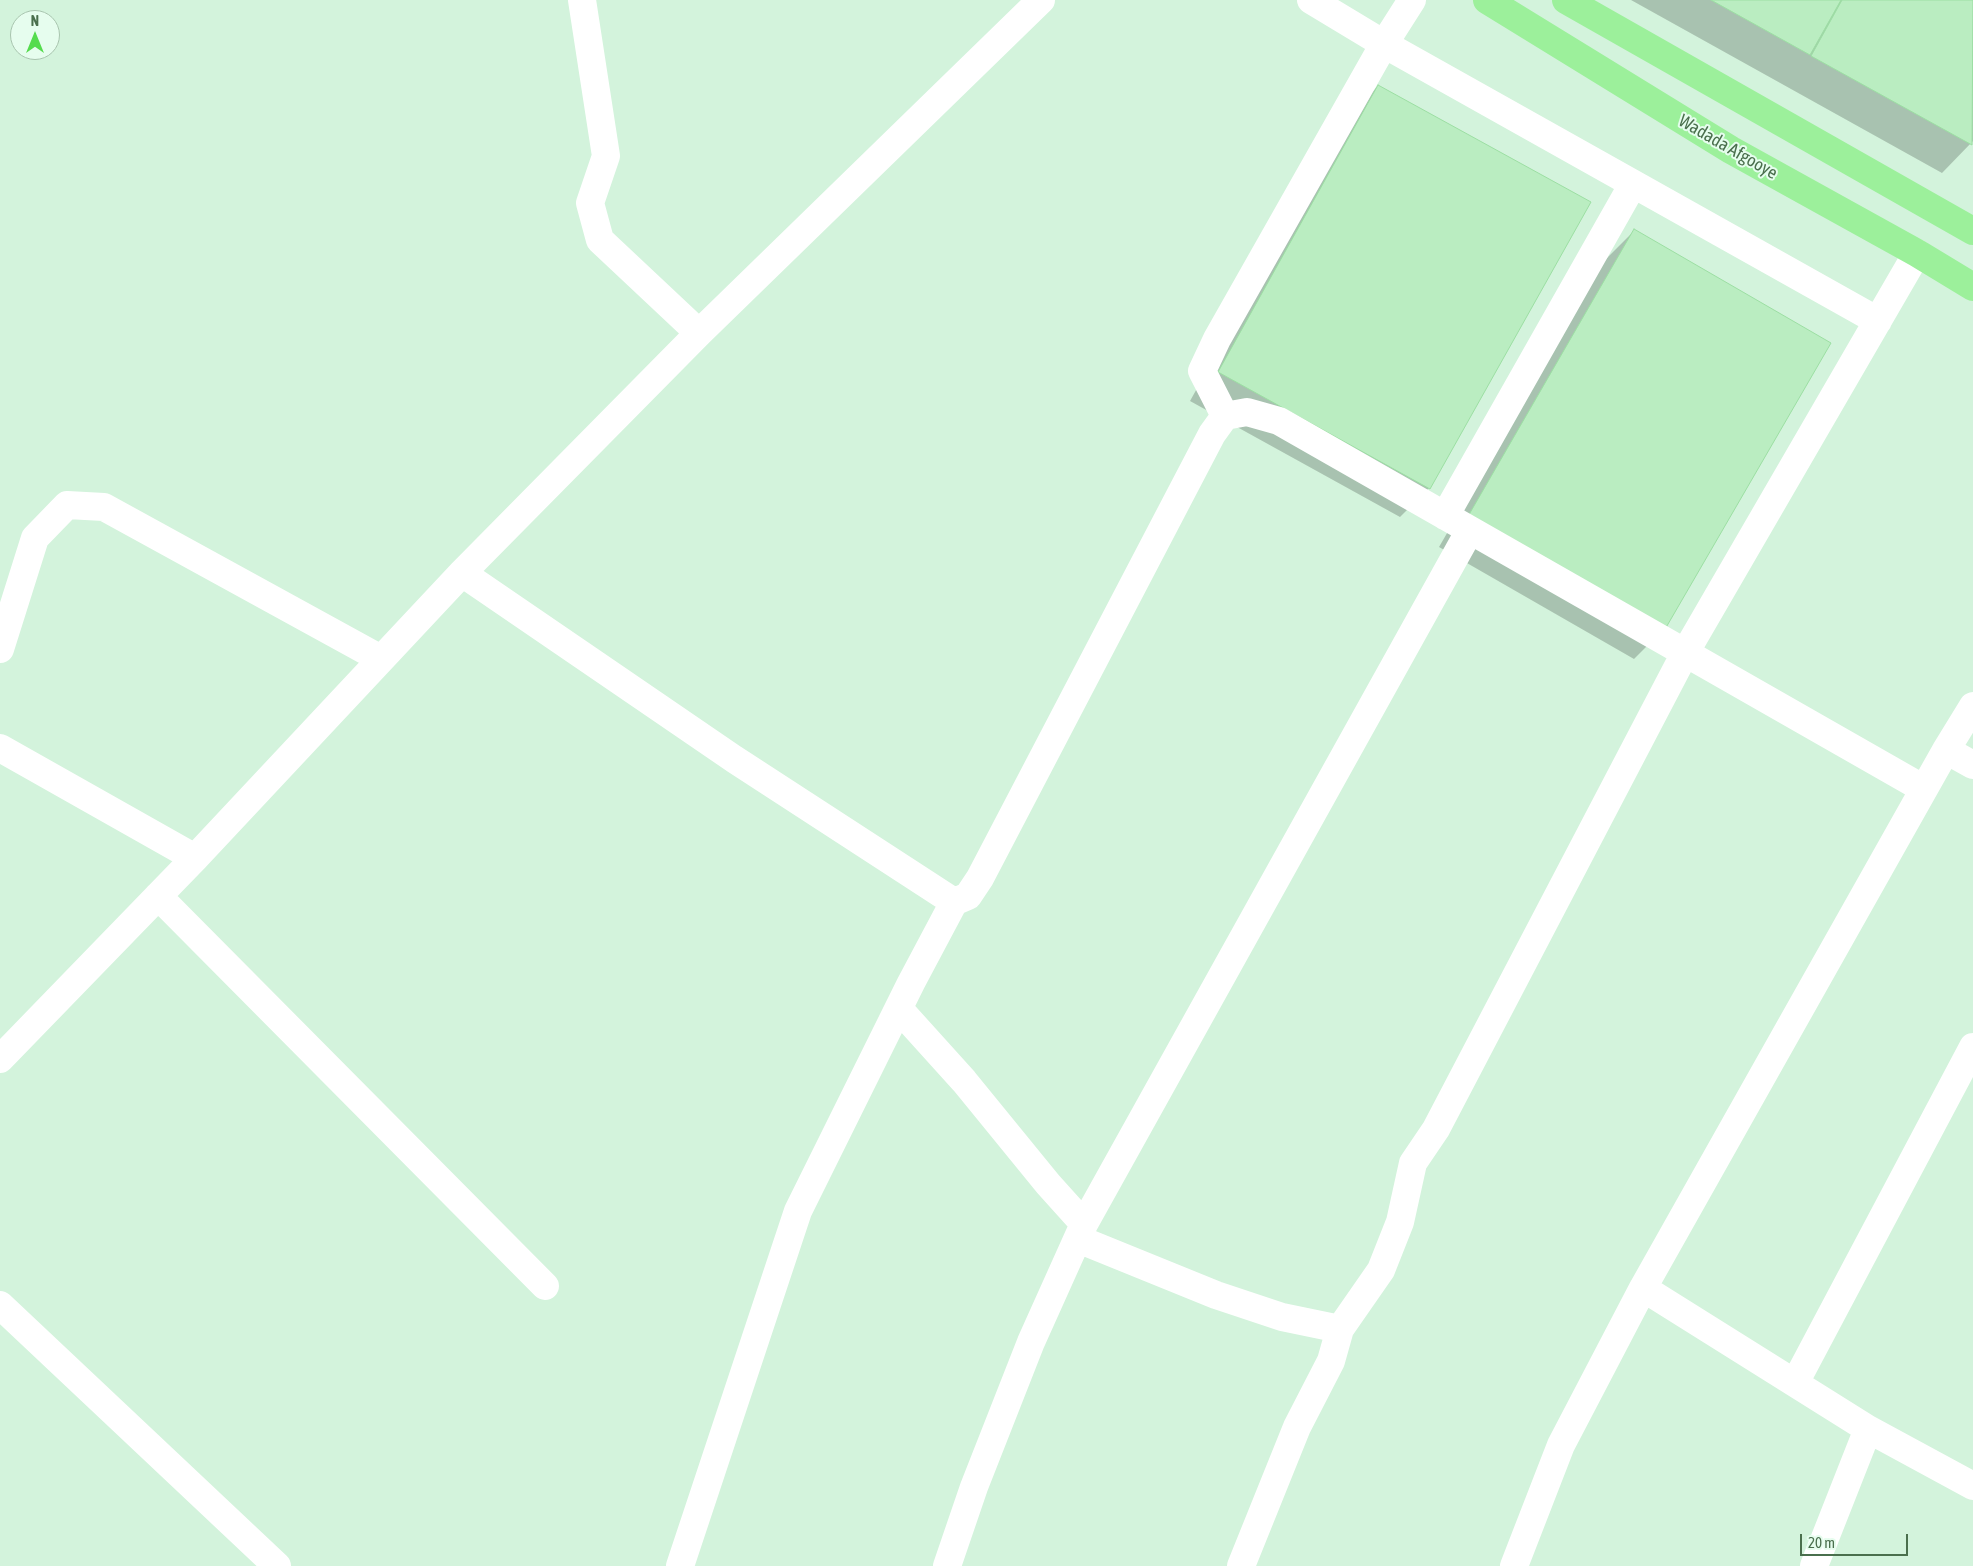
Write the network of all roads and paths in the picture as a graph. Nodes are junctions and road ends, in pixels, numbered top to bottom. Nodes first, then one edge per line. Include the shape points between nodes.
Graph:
1 (582, 0) edge
2 (1041, 0) edge
3 (1311, 0) edge
4 (1412, 0) edge
5 (1487, 0) edge
6 (1566, 0) edge
7 (1384, 44) junction
8 (1633, 184) junction
9 (1971, 224) edge
10 (1918, 253) junction
11 (1973, 287) edge
12 (1878, 321) junction
13 (699, 333) junction
14 (1225, 416) junction
15 (1444, 516) junction
16 (1470, 530) junction
17 (462, 573) junction
18 (0, 649) edge
19 (1685, 653) junction
20 (381, 659) junction
21 (1973, 706) edge
22 (0, 748) edge
23 (1946, 750) junction
24 (1973, 765) edge
25 (1924, 789) junction
26 (195, 858) junction
27 (158, 896) junction
28 (954, 902) junction
29 (898, 1009) junction
30 (10, 1034) edge
31 (1973, 1047) edge
32 (0, 1059) edge
33 (1081, 1232) junction
34 (545, 1286) dead end
35 (1643, 1288) junction
36 (0, 1305) edge
37 (1340, 1328) junction
38 (1795, 1383) junction
39 (1868, 1428) junction
40 (1973, 1486) edge
41 (277, 1566) edge
42 (680, 1566) edge
43 (947, 1566) edge
44 (1241, 1566) edge
45 (1514, 1566) edge
46 (1814, 1566) edge

1 - 13 street via 606,156 590,203 600,240
2 - 13 street
3 - 7 street
4 - 7 street
5 - 10 highway, Wadada Afgooye via 1731,150
6 - 9 highway
7 - 8 street
7 - 14 street via 1202,371
8 - 12 street
8 - 15 street
10 - 11 highway, Wadada Afgooye
10 - 12 street
12 - 19 street
13 - 17 street
14 - 15 street via 1247,412 1279,421
14 - 28 street via 1212,434 980,878 968,896
15 - 16 street
16 - 19 street
16 - 33 street
17 - 20 street
17 - 28 street via 734,759
18 - 20 street via 35,538 67,505 104,507
19 - 25 street
19 - 37 street via 1436,1129 1413,1163 1400,1222 1381,1270
20 - 26 street
21 - 23 street
22 - 26 street
23 - 24 street
23 - 25 street
25 - 35 street
26 - 27 street
27 - 30 street
27 - 34 street
28 - 29 street
29 - 33 street via 964,1081 1048,1184
29 - 42 street via 798,1211
30 - 32 street
31 - 38 street
33 - 37 street via 1216,1295 1282,1317
33 - 43 street via 1027,1351
35 - 38 street
35 - 45 street via 1561,1445
36 - 41 street
37 - 44 street via 1331,1361 1297,1427
38 - 39 street
39 - 40 street
39 - 46 street

